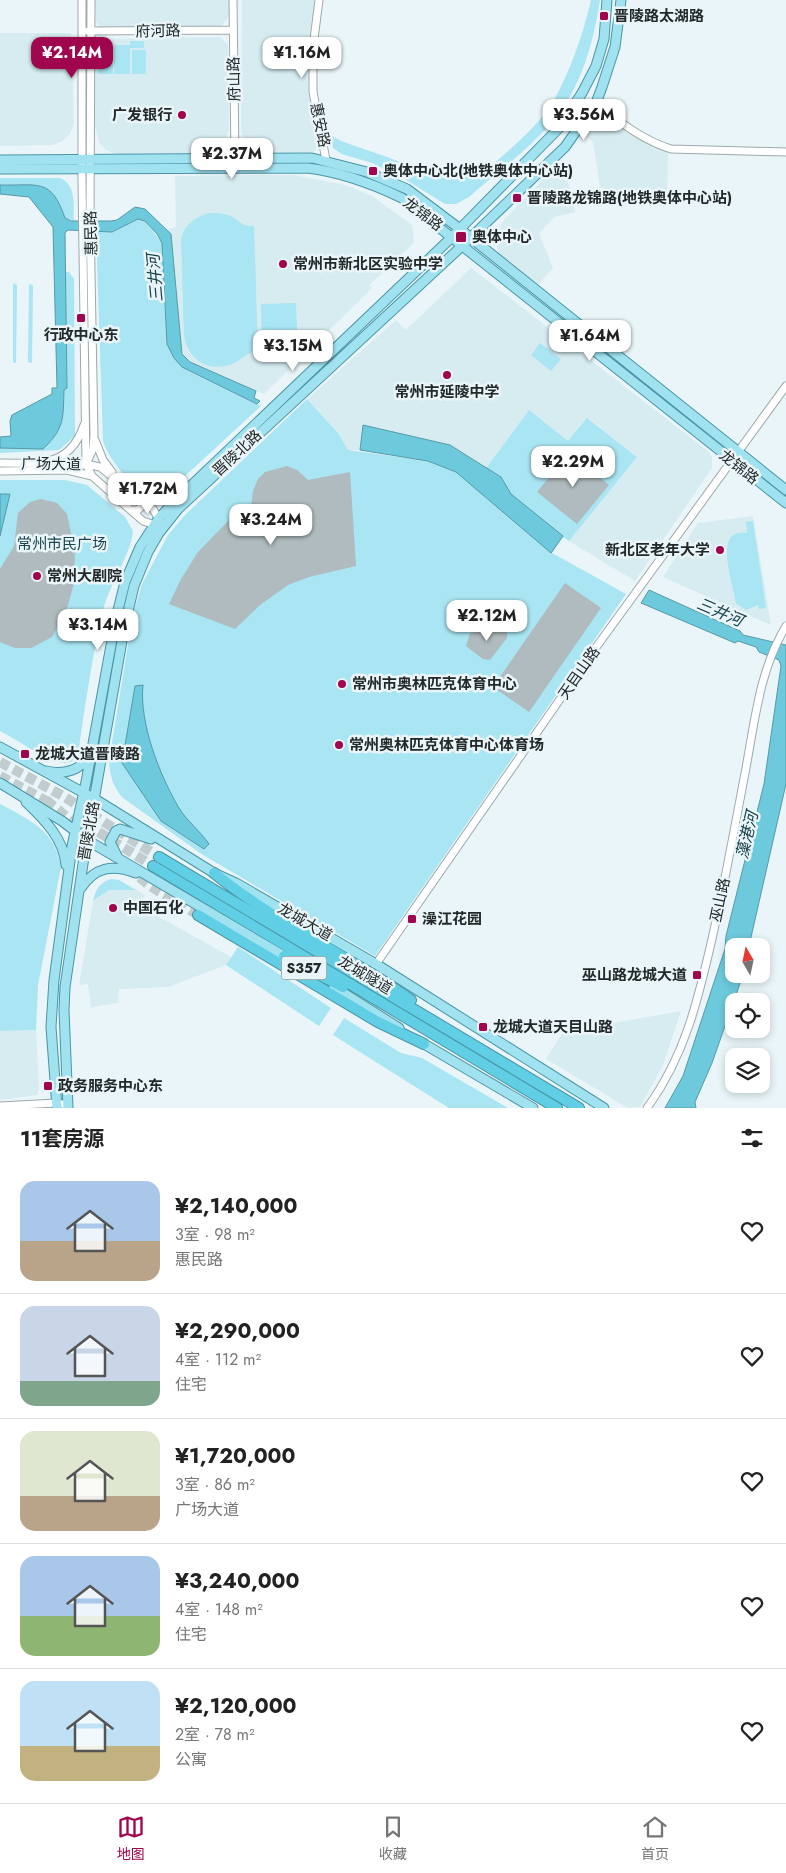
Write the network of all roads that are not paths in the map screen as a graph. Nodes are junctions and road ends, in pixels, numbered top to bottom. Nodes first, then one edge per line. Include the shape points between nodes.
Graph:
1 (82, 0) edge
2 (91, 0) edge
3 (233, 0) edge
4 (319, 0) edge
5 (608, 0) edge
6 (621, 0) edge
7 (233, 30) junction
8 (91, 31) junction
9 (82, 32) junction
10 (596, 104) junction
11 (786, 152) edge
12 (87, 158) junction
13 (235, 158) junction
14 (0, 160) edge
15 (326, 160) junction
16 (87, 168) junction
17 (0, 169) edge
18 (460, 229) junction
19 (452, 236) junction
20 (467, 242) junction
21 (786, 386) edge
22 (86, 418) junction
23 (94, 435) junction
24 (738, 453) junction
25 (732, 461) junction
26 (0, 463) edge
27 (39, 463) junction
28 (86, 464) junction
29 (67, 470) junction
30 (0, 471) edge
31 (92, 476) junction
32 (118, 480) junction
33 (786, 490) edge
34 (141, 499) junction
35 (786, 503) edge
36 (131, 510) junction
37 (159, 524) junction
38 (786, 626) edge
39 (94, 736) junction
40 (0, 747) edge
41 (37, 769) junction
42 (0, 783) edge
43 (11, 788) junction
44 (83, 793) junction
45 (94, 799) junction
46 (76, 830) junction
47 (87, 840) junction
48 (172, 848) junction
49 (159, 857) tunnel mouth
50 (120, 858) junction
51 (153, 866) tunnel mouth
52 (214, 873) junction
53 (158, 881) junction
54 (68, 883) junction
55 (79, 891) junction
56 (198, 914) tunnel mouth
57 (284, 956) junction
58 (376, 964) junction
59 (424, 1044) junction
60 (513, 1075) junction
61 (0, 1106) edge
62 (62, 1106) edge
63 (532, 1108) edge
64 (557, 1108) edge
65 (578, 1108) edge
66 (604, 1108) edge
67 (647, 1108) edge

1 - 9 street, 惠民路
2 - 8 street, 惠民路
3 - 7 street, 府山路
4 - 15 street, 惠安路 via 313,47 313,92
5 - 18 main road, 晋陵北路 via 604,39 596,66 582,93 560,127
6 - 10 main road, 晋陵北路 via 615,47
7 - 8 street, 府河路
7 - 13 street, 府山路
8 - 9 street, 府河路
8 - 12 street, 惠民路
9 - 12 street, 惠民路
10 - 11 street via 632,131 671,149
10 - 20 main road, 晋陵北路 via 565,147
12 - 13 main road, 龙锦路
12 - 14 main road, 龙锦路
12 - 16 street, 惠民路
13 - 15 main road, 龙锦路
15 - 18 main road, 龙锦路 via 367,172 406,189
16 - 17 main road, 龙锦路
16 - 19 main road, 龙锦路 via 326,170 364,180 402,198
16 - 22 street, 惠民路 via 82,219
16 - 23 street, 惠民路
18 - 19 main road, 晋陵北路
18 - 20 main road, 龙锦路
19 - 20 main road, 龙锦路
19 - 37 main road, 晋陵北路
20 - 24 main road, 龙锦路
20 - 25 main road, 龙锦路
20 - 37 main road, 晋陵北路
21 - 24 street, 天目山路
22 - 27 street via 74,446 64,455
22 - 28 street, 惠民路
23 - 28 street, 惠民路
23 - 32 street via 103,460
24 - 25 street, 天目山路
24 - 33 main road, 龙锦路
25 - 35 main road, 龙锦路
25 - 58 street, 天目山路 via 597,646
26 - 27 street, 广场大道
27 - 28 street, 广场大道
28 - 29 street
28 - 31 street, 惠民路
28 - 32 street, 广场大道 via 100,466
29 - 30 street, 广场大道
29 - 31 street, 广场大道
31 - 36 street, 广场大道
32 - 34 street, 广场大道
34 - 36 street via 142,506
34 - 37 street, 广场大道 via 154,510
36 - 37 street, 广场大道 via 143,521
37 - 39 main road, 晋陵北路 via 140,547 125,582
37 - 45 main road, 晋陵北路 via 132,593
38 - 67 street, 巫山路 via 769,661 759,694 721,897 695,1012 660,1090
39 - 41 main road via 86,759 78,768 54,773
39 - 44 main road, 晋陵北路
40 - 41 main road, 龙城大道 / S357
41 - 44 main road, 龙城大道 / S357
42 - 43 main road, S357
43 - 46 main road, S357
43 - 54 main road via 51,828 59,841 66,859
44 - 45 main road, 龙城大道 / S357
44 - 46 main road, 晋陵北路
45 - 47 main road, 晋陵北路
45 - 48 main road, 龙城大道 / S357
46 - 47 main road, S357
46 - 54 main road, 晋陵北路
47 - 50 main road, S357
47 - 55 main road, 晋陵北路
48 - 50 main road via 120,829 110,842 114,854
48 - 52 main road, 龙城大道 / S357
49 - 60 highway, 龙城隧道
50 - 53 main road, S357
51 - 60 highway, 龙城隧道
52 - 58 main road, 龙城大道 / S357
52 - 60 highway via 239,894 378,977
53 - 55 main road via 111,867 98,870
53 - 57 main road, S357
54 - 62 main road, 晋陵北路 via 52,1016
55 - 62 main road, 晋陵北路 via 64,1003
56 - 59 highway via 378,1022
57 - 59 main road, S357
57 - 60 highway via 346,988 464,1059
58 - 66 main road, 龙城大道 / S357
59 - 63 main road, S357
60 - 64 highway
60 - 65 highway
61 - 62 street

